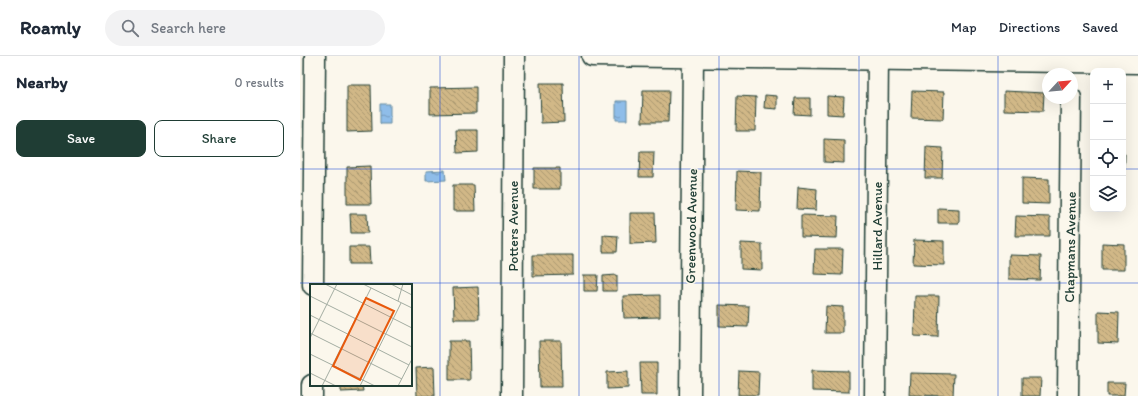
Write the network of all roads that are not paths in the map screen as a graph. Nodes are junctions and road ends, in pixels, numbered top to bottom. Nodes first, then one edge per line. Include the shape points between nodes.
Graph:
1 (315, 56) edge
2 (514, 56) edge
3 (592, 56) edge
4 (693, 57) edge
5 (878, 58) edge
6 (1138, 63) edge
7 (1072, 64) edge
8 (1071, 104) edge
9 (313, 284) edge
10 (512, 396) edge
11 (690, 396) edge
12 (875, 396) edge
13 (1068, 396) edge

1 - 9 street
2 - 10 street, Potters Avenue
3 - 4 street
4 - 5 street
4 - 11 street, Greenwood Avenue
5 - 7 street
5 - 12 street, Hillard Avenue
6 - 7 street
8 - 13 street, Chapmans Avenue

